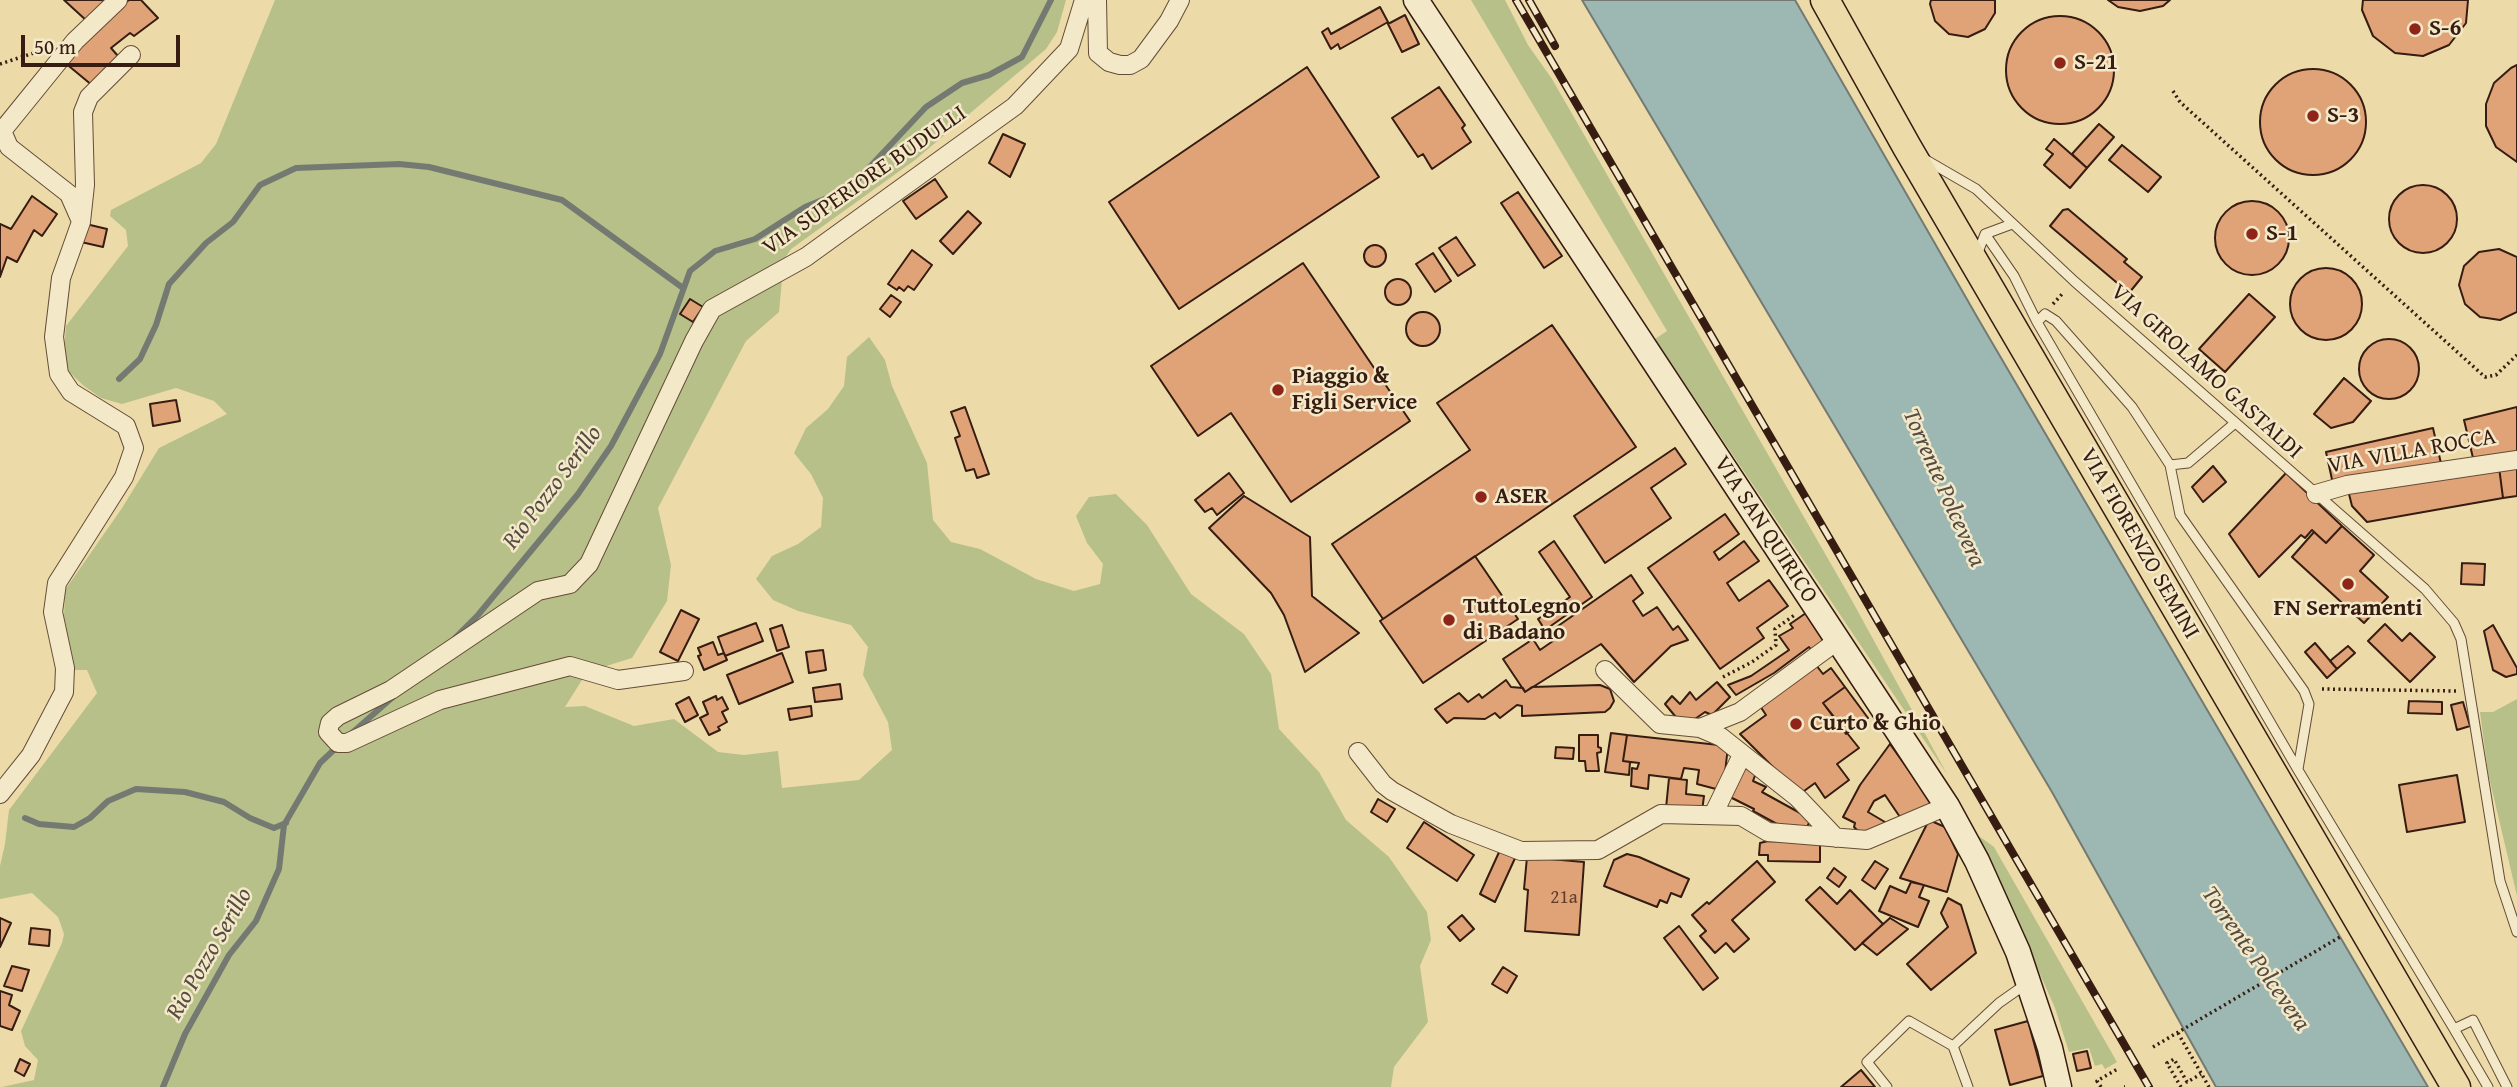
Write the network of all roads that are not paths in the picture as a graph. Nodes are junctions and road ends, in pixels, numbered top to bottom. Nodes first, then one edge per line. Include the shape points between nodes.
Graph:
1 (118, 0) edge
2 (1084, 0) edge
3 (1097, 0) edge
4 (1180, 0) edge
5 (1416, 0) edge
6 (1825, 0) edge
7 (131, 55) dead end
8 (1907, 147) junction
9 (81, 222) junction
10 (2012, 224) junction
11 (1985, 234) junction
12 (1974, 261) junction
13 (2038, 322) junction
14 (2235, 423) junction
15 (2517, 460) edge
16 (2170, 465) junction
17 (2316, 494) junction
18 (1837, 641) junction
19 (1605, 670) dead end
20 (684, 671) dead end
21 (1700, 728) junction
22 (1359, 752) dead end
23 (1742, 755) junction
24 (2298, 770) junction
25 (0, 794) edge
26 (1948, 806) junction
27 (1713, 815) junction
28 (1836, 838) junction
29 (2517, 932) edge
30 (2029, 982) junction
31 (2454, 1029) junction
32 (1953, 1046) junction
33 (1887, 1087) edge
34 (1968, 1087) edge
35 (2059, 1087) edge
36 (2456, 1087) edge
37 (2487, 1087) edge
38 (2507, 1087) edge

1 - 9 street via 75,41 2,131 9,147 69,194
2 - 20 street, VIA SUPERIORE BUDULLI via 1069,49 1014,106 806,257 712,309 589,564 570,584 538,591 391,690 338,716 328,732 338,743 347,743 440,700 570,666 618,680
3 - 4 street via 1098,53 1109,62 1130,65 1141,59
5 - 18 main road, VIA SAN QUIRICO
6 - 8 main road, VIA FIORENZO SEMINI
7 - 9 street via 89,97 83,112
8 - 10 lane, VIA GIROLAMO GASTALDI via 1976,189
8 - 12 main road, VIA FIORENZO SEMINI
9 - 25 street via 61,278 54,337 59,374 72,391 126,426 134,448 124,477 57,583 53,612 65,668 64,692 32,755
10 - 11 lane
10 - 14 lane, VIA GIROLAMO GASTALDI
11 - 12 lane
11 - 13 lane
12 - 36 main road, VIA FIORENZO SEMINI
13 - 16 lane via 2045,314 2056,321 2132,407
13 - 24 lane
14 - 16 lane via 2188,463
14 - 17 lane, VIA GIROLAMO GASTALDI
15 - 17 street, VIA VILLA ROCCA via 2347,485
16 - 24 lane via 2180,515 2304,691 2309,704
17 - 29 lane, VIA GIROLAMO GASTALDI via 2425,589 2454,623 2461,639 2500,881
18 - 21 street via 1740,712
18 - 26 main road, VIA SAN QUIRICO
19 - 21 street via 1660,724
21 - 23 street via 1721,737
22 - 27 street via 1392,791 1451,824 1521,851 1598,850 1661,814
23 - 27 street
23 - 28 street via 1798,798
24 - 31 lane
26 - 28 street via 1867,840
26 - 30 main road, VIA SAN QUIRICO
27 - 28 street via 1741,816 1768,832
30 - 32 lane
30 - 35 main road, VIA SAN QUIRICO
31 - 37 lane
31 - 38 lane via 2473,1020
32 - 33 lane via 1909,1021 1867,1062
32 - 34 lane

